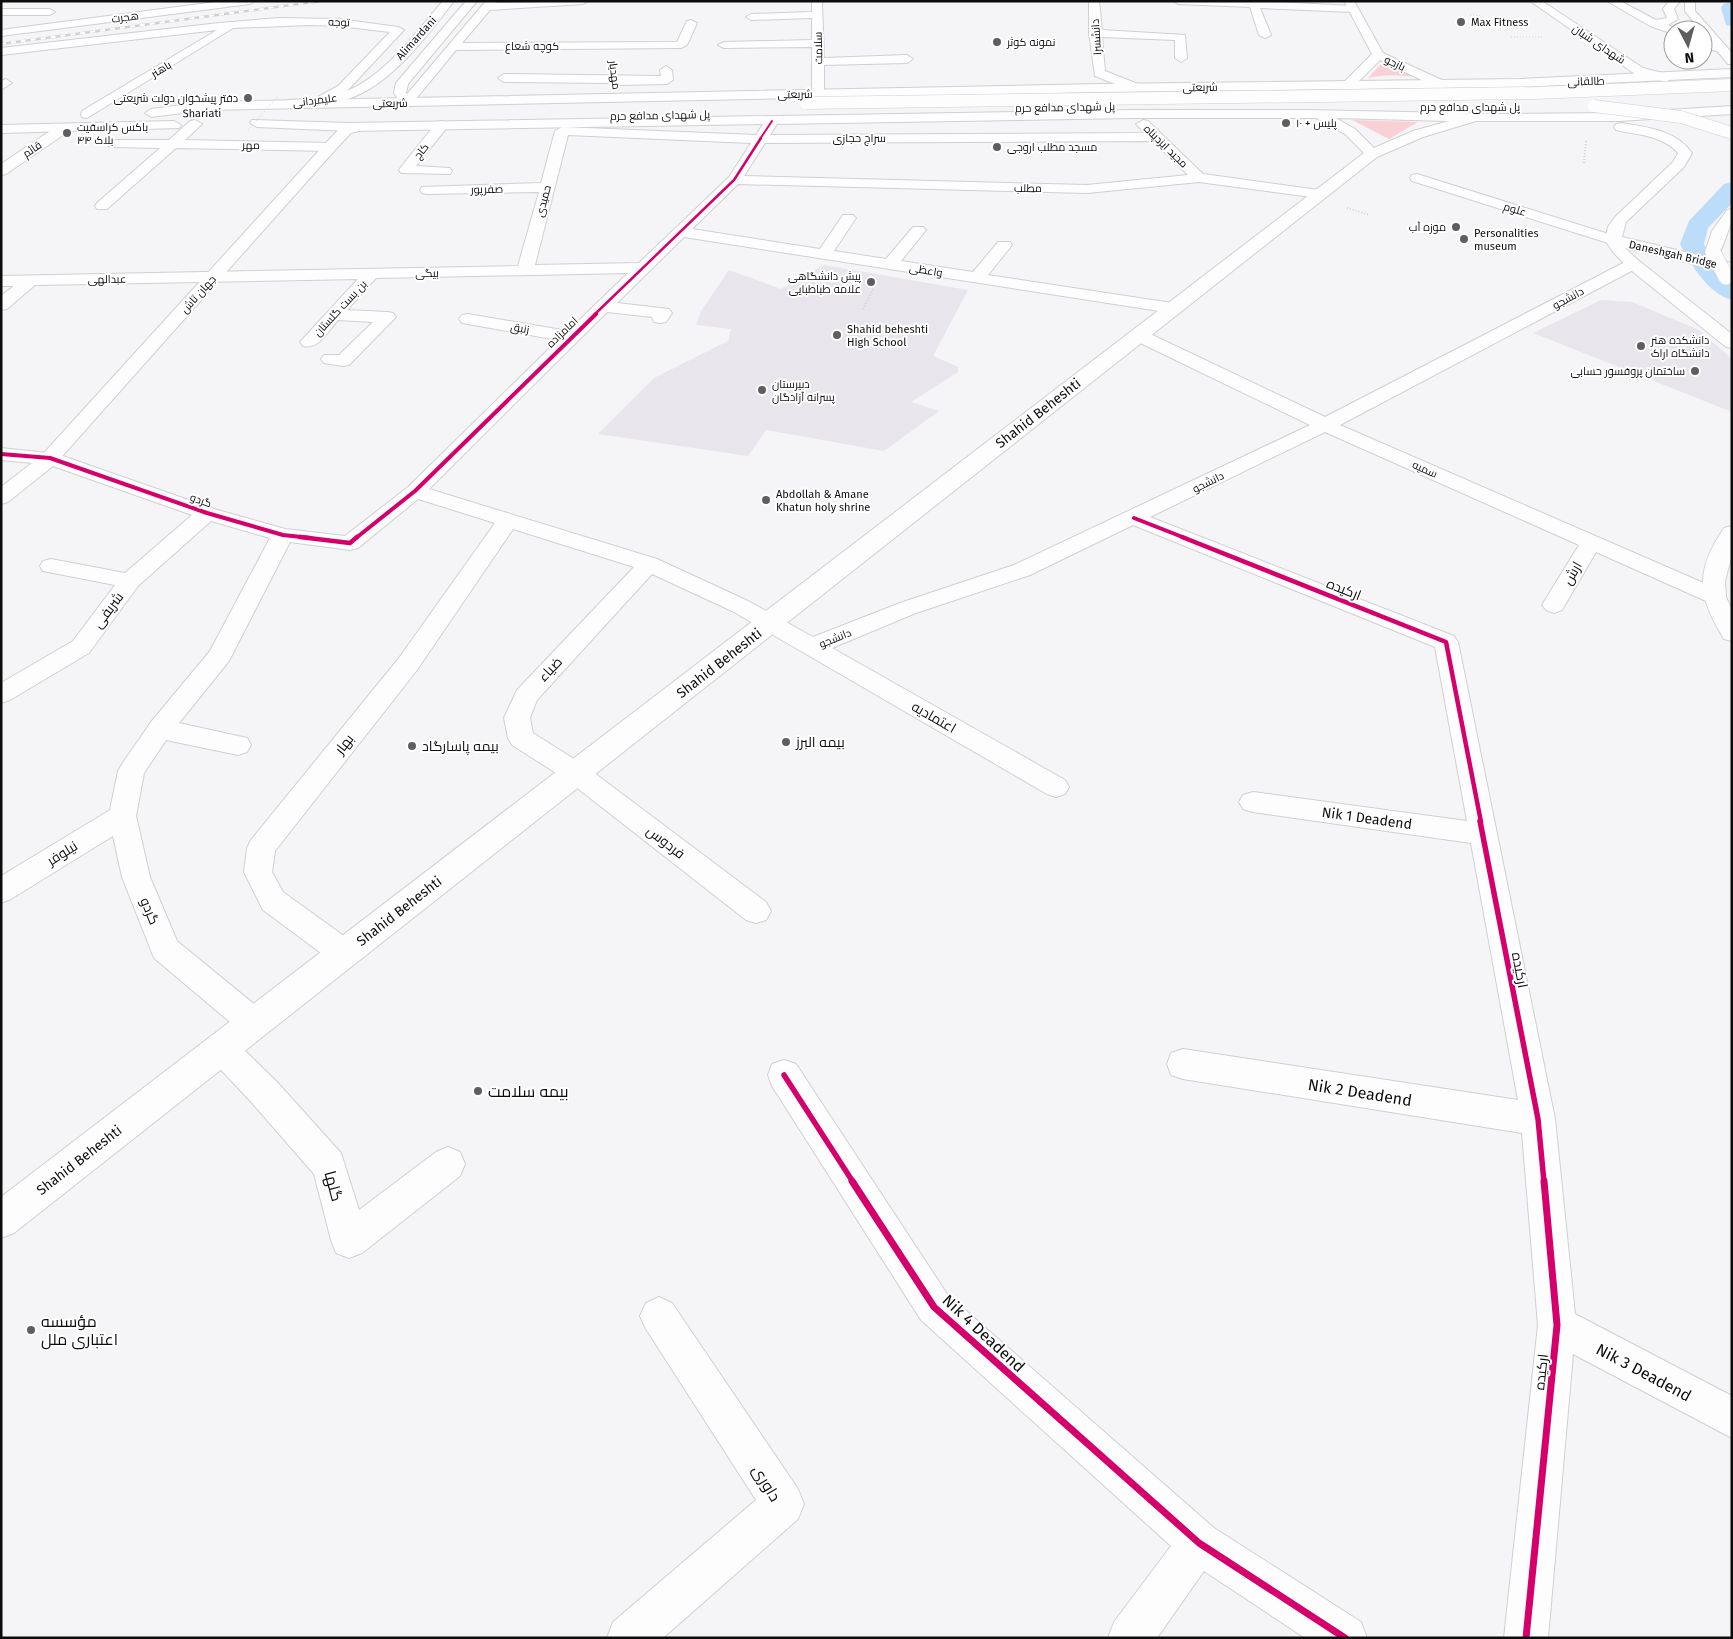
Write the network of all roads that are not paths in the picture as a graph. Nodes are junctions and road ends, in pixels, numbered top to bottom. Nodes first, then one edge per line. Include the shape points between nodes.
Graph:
1 (250, 1) edge
2 (449, 1) edge
3 (472, 1) edge
4 (583, 1) edge
5 (817, 1) edge
6 (1094, 1) edge
7 (1178, 1) edge
8 (1535, 1) edge
9 (1612, 1) edge
10 (1675, 1) edge
11 (1690, 1) edge
12 (1268, 3) edge
13 (490, 4) edge
14 (1254, 5) junction
15 (1351, 5) edge
16 (170, 11) junction
17 (1, 12) edge
18 (61, 12) dead end
19 (81, 12) dead end
20 (818, 15) junction
21 (751, 17) dead end
22 (236, 23) junction
23 (691, 23) dead end
24 (1654, 24) junction
25 (1663, 27) edge
26 (617, 31) dead end
27 (1, 33) edge
28 (1095, 33) junction
29 (1265, 34) dead end
30 (818, 43) junction
31 (724, 45) dead end
32 (1713, 46) edge
33 (454, 47) junction
34 (1723, 50) junction
35 (1, 52) edge
36 (1378, 55) junction
37 (613, 56) junction
38 (1180, 58) dead end
39 (908, 59) dead end
40 (1732, 61) edge
41 (818, 62) junction
42 (1604, 65) dead end
43 (666, 70) dead end
44 (1099, 73) junction
45 (1732, 74) edge
46 (504, 78) dead end
47 (1666, 78) junction
48 (616, 80) junction
49 (1612, 80) junction
50 (1440, 84) junction
51 (1348, 85) junction
52 (1732, 85) edge
53 (1134, 87) junction
54 (1078, 88) junction
55 (1100, 88) junction
56 (1051, 89) junction
57 (818, 94) junction
58 (618, 98) junction
59 (1732, 98) edge
60 (322, 100) junction
61 (275, 101) junction
62 (1584, 106) junction
63 (807, 108) junction
64 (402, 110) junction
65 (1732, 110) edge
66 (151, 113) junction
67 (86, 114) junction
68 (1132, 114) junction
69 (1306, 114) junction
70 (20, 116) dead end
71 (1059, 116) junction
72 (1473, 118) junction
73 (1538, 118) junction
74 (772, 121) junction
75 (442, 125) junction
76 (64, 128) junction
77 (348, 128) junction
78 (1, 130) edge
79 (562, 131) joint
80 (1732, 133) edge
81 (1156, 137) junction
82 (761, 139) junction
83 (113, 142) dead end
84 (173, 144) junction
85 (330, 147) junction
86 (1372, 154) junction
87 (298, 161) dead end
88 (316, 161) junction
89 (1, 171) edge
90 (445, 171) dead end
91 (1199, 178) junction
92 (1417, 178) dead end
93 (734, 180) junction
94 (547, 187) junction
95 (428, 190) dead end
96 (1319, 194) junction
97 (102, 206) dead end
98 (1732, 213) edge
99 (848, 218) dead end
100 (918, 230) dead end
101 (679, 232) junction
102 (1614, 240) junction
103 (1004, 245) dead end
104 (824, 255) junction
105 (1633, 264) junction
106 (890, 265) junction
107 (643, 268) junction
108 (1732, 268) edge
109 (525, 270) junction
110 (372, 274) junction
111 (212, 278) junction
112 (978, 278) junction
113 (1, 281) edge
114 (30, 281) junction
115 (1732, 285) edge
116 (1, 305) edge
117 (603, 306) junction
118 (1172, 308) junction
119 (334, 315) junction
120 (660, 318) dead end
121 (468, 319) dead end
122 (1138, 335) junction
123 (572, 337) junction
124 (309, 342) dead end
125 (1732, 343) edge
126 (330, 359) dead end
127 (1325, 425) junction
128 (1, 454) edge
129 (50, 458) junction
130 (415, 491) junction
131 (1, 498) edge
132 (207, 513) junction
133 (1134, 518) junction
134 (508, 520) junction
135 (1732, 533) edge
136 (284, 535) junction
137 (1591, 542) junction
138 (350, 543) joint
139 (649, 564) junction
140 (51, 566) dead end
141 (130, 581) junction
142 (1714, 596) junction
143 (1554, 605) dead end
144 (770, 623) junction
145 (1732, 633) edge
146 (811, 647) junction
147 (1, 694) edge
148 (160, 729) junction
149 (238, 745) dead end
150 (576, 773) junction
151 (1056, 787) dead end
152 (1253, 802) dead end
153 (122, 816) junction
154 (1482, 834) junction
155 (1, 891) edge
156 (756, 911) dead end
157 (344, 953) junction
158 (254, 1023) junction
159 (222, 1049) junction
160 (1183, 1064) dead end
161 (784, 1075) dead end
162 (1538, 1119) junction
163 (448, 1164) dead end
164 (1, 1220) edge
165 (659, 1316) dead end
166 (1557, 1325) junction
167 (1732, 1418) edge
168 (1199, 1543) junction
169 (629, 1638) edge
170 (1130, 1638) edge
171 (1345, 1638) edge
172 (1526, 1638) edge

1 - 16 street, هجرت
2 - 60 street, علیمردانی via 373,82 344,97
3 - 64 street via 402,83 399,94
4 - 13 street
5 - 20 street, سلامت
6 - 28 street, دانشسرا via 1100,20
7 - 14 street
8 - 47 street, شهدای شبان via 1639,71
9 - 24 street
10 - 24 street via 1668,9 1673,19
11 - 34 street via 1690,11
12 - 14 street
12 - 15 street
13 - 33 street
14 - 29 street
15 - 36 street, بازجو
16 - 19 street
16 - 27 street, هجرت
17 - 18 street
20 - 21 street
20 - 30 street, سلامت
22 - 35 street, توجه
22 - 60 street, توجه via 364,23 398,30 350,82
22 - 67 street, باهنر
23 - 37 street, کوچه شعاع via 681,45
24 - 25 street
26 - 37 street, مهدیار
28 - 38 street via 1181,37
28 - 44 street, دانشسرا
30 - 31 street
30 - 41 street, سلامت
32 - 34 street
33 - 37 street, کوچه شعاع
33 - 64 street
34 - 40 street
36 - 50 street, بازجو
36 - 51 street
37 - 48 street, مهدیار
39 - 41 street
41 - 57 street, سلامت
42 - 49 street, شهدای شبان via 1617,74
43 - 48 street via 667,80
44 - 53 street, دانشسرا
44 - 54 street, دانشسرا
45 - 47 street, طالقانی
46 - 48 street
47 - 49 street, طالقانی
48 - 58 street, مهدیار
49 - 50 street, طالقانی
50 - 51 street, شریعتی
50 - 72 street via 1432,92 1435,98
51 - 53 street, شریعتی
52 - 63 street, پل شهدای مدافع حرم, bridge via 1536,93 1135,96
53 - 55 street, شریعتی
54 - 55 street, شریعتی
54 - 56 street, شریعتی
55 - 68 street via 1095,94 1100,102
56 - 57 street, شریعتی
56 - 71 street via 1068,100 1067,109
57 - 58 street, شریعتی
58 - 64 street, شریعتی
59 - 62 street, پل شهدای مدافع حرم, bridge
60 - 61 street, علیمردانی
61 - 64 street, شریعتی
61 - 66 street, شریعتی
62 - 63 street, پل شهدای مدافع حرم
62 - 80 street, bridge via 1653,113 1708,124
63 - 64 street, پل شهدای مدافع حرم
64 - 66 street, Shariati
64 - 77 street, شریعتی via 251,125
65 - 73 street
66 - 67 street, Shariati
67 - 70 street, Shariati
68 - 69 street, شریعتی
68 - 71 street, شریعتی
68 - 81 street, مجید ایزدپناه
69 - 72 street, شریعتی
69 - 86 street via 1349,129
71 - 74 street, شریعتی
72 - 73 street
72 - 86 street, Shahid Beheshti via 1418,134
73 - 102 street via 1613,125 1652,133 1680,146 1685,153 1679,164 1620,220 1613,230
74 - 75 street, شریعتی
74 - 82 street, امامزاده
75 - 77 street, شریعتی
75 - 90 street, کاج via 406,170
76 - 78 street, Shariati
76 - 84 street, Shariati via 200,124
76 - 89 street, قائم
77 - 85 street, جهان تاش
79 - 82 street, سراج حجازی
79 - 94 street, حمیدی
81 - 82 street, سراج حجازی
81 - 91 street, مجید ایزدپناه
82 - 93 street, امامزاده
83 - 84 street, مهر
84 - 85 street, مهر
84 - 97 street
85 - 88 street, جهان تاش
86 - 96 street, Shahid Beheshti
87 - 88 street
88 - 111 street, جهان تاش
91 - 93 street, مطلب via 1087,189
91 - 96 street, مطلب
92 - 102 street, علوم
93 - 101 street, امامزاده
94 - 95 street, صفرپور
94 - 109 street, حمیدی
96 - 118 street, Shahid Beheshti
98 - 115 street, bridge via 1721,226 1714,252
99 - 104 street
100 - 106 street
101 - 104 street, واعظی
101 - 107 street, امامزاده
102 - 105 street via 1619,251
102 - 108 street, Daneshgah Bridge
103 - 112 street
104 - 106 street, واعظی
105 - 125 street
105 - 127 street, دانشجو
106 - 112 street, واعظی
107 - 109 street, بیگی
107 - 117 street, امامزاده
109 - 110 street, بیگی
110 - 111 street, بیگی
110 - 119 street, بن بست گلستان
111 - 114 street, عبدالهی
111 - 129 street, جهان تاش
112 - 118 street, واعظی
113 - 114 street, عبدالهی
114 - 116 street
117 - 120 street via 663,313
117 - 123 street, امامزاده
118 - 122 street, Shahid Beheshti
119 - 124 street, بن بست گلستان
119 - 126 street via 387,317 343,361
121 - 123 street, زنبق
122 - 127 street, سمیه
122 - 144 street, Shahid Beheshti
123 - 130 street, امامزاده
127 - 133 street, دانشجو
127 - 137 street, سمیه
128 - 129 street, گردو
129 - 131 street, جهان تاش
129 - 132 street, گردو
130 - 134 street
130 - 138 street, امامزاده
132 - 136 street, گردو
132 - 141 street, شریفی
133 - 146 street, دانشجو via 1022,570 908,608
133 - 154 street, ارکیده via 1446,642
134 - 139 street
134 - 157 street, بهار via 408,664 261,848 258,872 273,901
135 - 142 street via 1714,573
136 - 138 street, گردو
136 - 148 street, گردو via 220,655
137 - 142 street, سمیه
137 - 143 street, ارش
139 - 144 street
139 - 150 street, ضیاء via 526,696 517,718 521,738
140 - 141 street
141 - 147 street, شریفی via 81,647
142 - 145 street
144 - 146 street, دانشجو
144 - 150 street, Shahid Beheshti
146 - 151 street, اعتمادیه
148 - 149 street
148 - 153 street, گردو via 131,771
150 - 156 street, فردوس
150 - 157 street, Shahid Beheshti
152 - 154 street, Nik 1 Deadend
153 - 155 street, نیلوفر
153 - 158 street, گردو via 136,877 165,949
154 - 162 street, ارکیده
157 - 158 street, Shahid Beheshti
158 - 159 street, Shahid Beheshti
159 - 163 street, گلها via 329,1165 349,1240
159 - 164 street, Shahid Beheshti
160 - 162 street, Nik 2 Deadend
161 - 168 street, Nik 4 Deadend via 934,1307
162 - 166 street, ارکیده
165 - 169 street, داوری via 783,1504
166 - 167 street, Nik 3 Deadend
166 - 172 street, ارکیده
168 - 170 street
168 - 171 street

